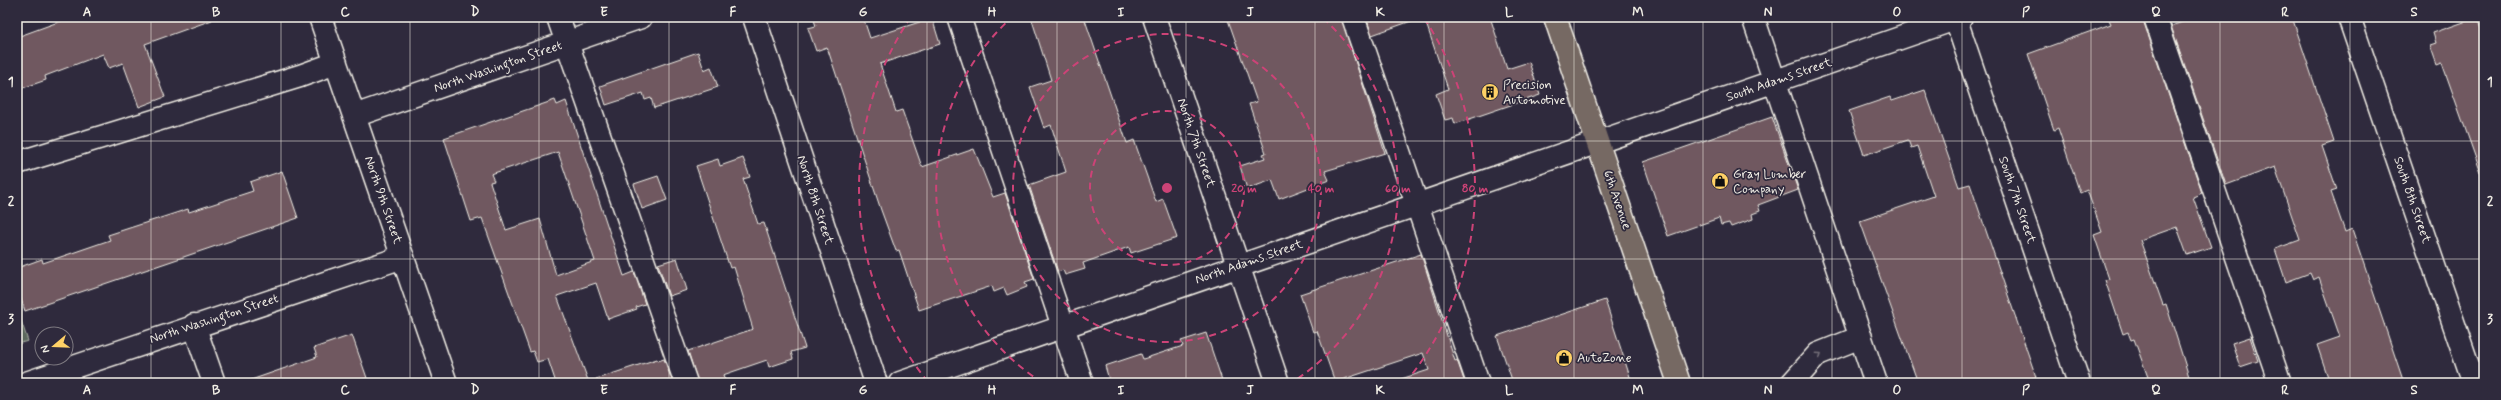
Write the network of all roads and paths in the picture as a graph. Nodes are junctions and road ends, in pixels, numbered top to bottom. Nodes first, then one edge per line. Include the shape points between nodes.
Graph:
1 (320, 17) edge
2 (558, 17) edge
3 (642, 17) edge
4 (754, 17) edge
5 (959, 17) edge
6 (1154, 17) edge
7 (1353, 17) edge
8 (1555, 17) edge
9 (1753, 17) edge
10 (2155, 17) edge
11 (2349, 17) edge
12 (1957, 18) edge
13 (567, 43) junction
14 (336, 63) junction
15 (1775, 81) junction
16 (354, 116) junction
17 (1598, 142) junction
18 (17, 163) edge
19 (1417, 205) junction
20 (402, 257) junction
21 (1238, 266) junction
22 (1062, 325) junction
23 (194, 326) junction
24 (1861, 337) junction
25 (26, 383) edge
26 (214, 383) edge
27 (446, 383) edge
28 (686, 383) edge
29 (876, 383) edge
30 (900, 383) edge
31 (1082, 383) edge
32 (1278, 383) edge
33 (1478, 383) edge
34 (1679, 383) edge
35 (1792, 383) edge
36 (1876, 383) edge
37 (2079, 383) edge
38 (2280, 383) edge
39 (2474, 383) edge

1 - 14 street, North 9th Street
2 - 13 street
3 - 13 street, North Washington Street
4 - 29 street, North 8th Street
5 - 22 street
6 - 21 street, North 7th Street
7 - 19 street
8 - 17 main road, 6th Avenue
9 - 15 street
10 - 38 street
11 - 39 street, South 8th Street
12 - 15 street, South Adams Street
12 - 37 street, South 7th Street
13 - 16 street, North Washington Street
13 - 28 street
14 - 16 street, North 9th Street
14 - 18 street via 292,79
15 - 17 street, South Adams Street
15 - 24 street
16 - 20 street, North 9th Street
17 - 19 street, North Adams Street
17 - 34 main road, 6th Avenue
19 - 21 street, North Adams Street
19 - 33 street
20 - 23 street, North Washington Street
20 - 27 street, North 9th Street
21 - 22 street, North Adams Street
21 - 32 street, North 7th Street
22 - 30 street, North Adams Street
22 - 31 street
23 - 25 street, North Washington Street
23 - 26 street
35 -> 24 street via 1818,354
24 - 36 street

